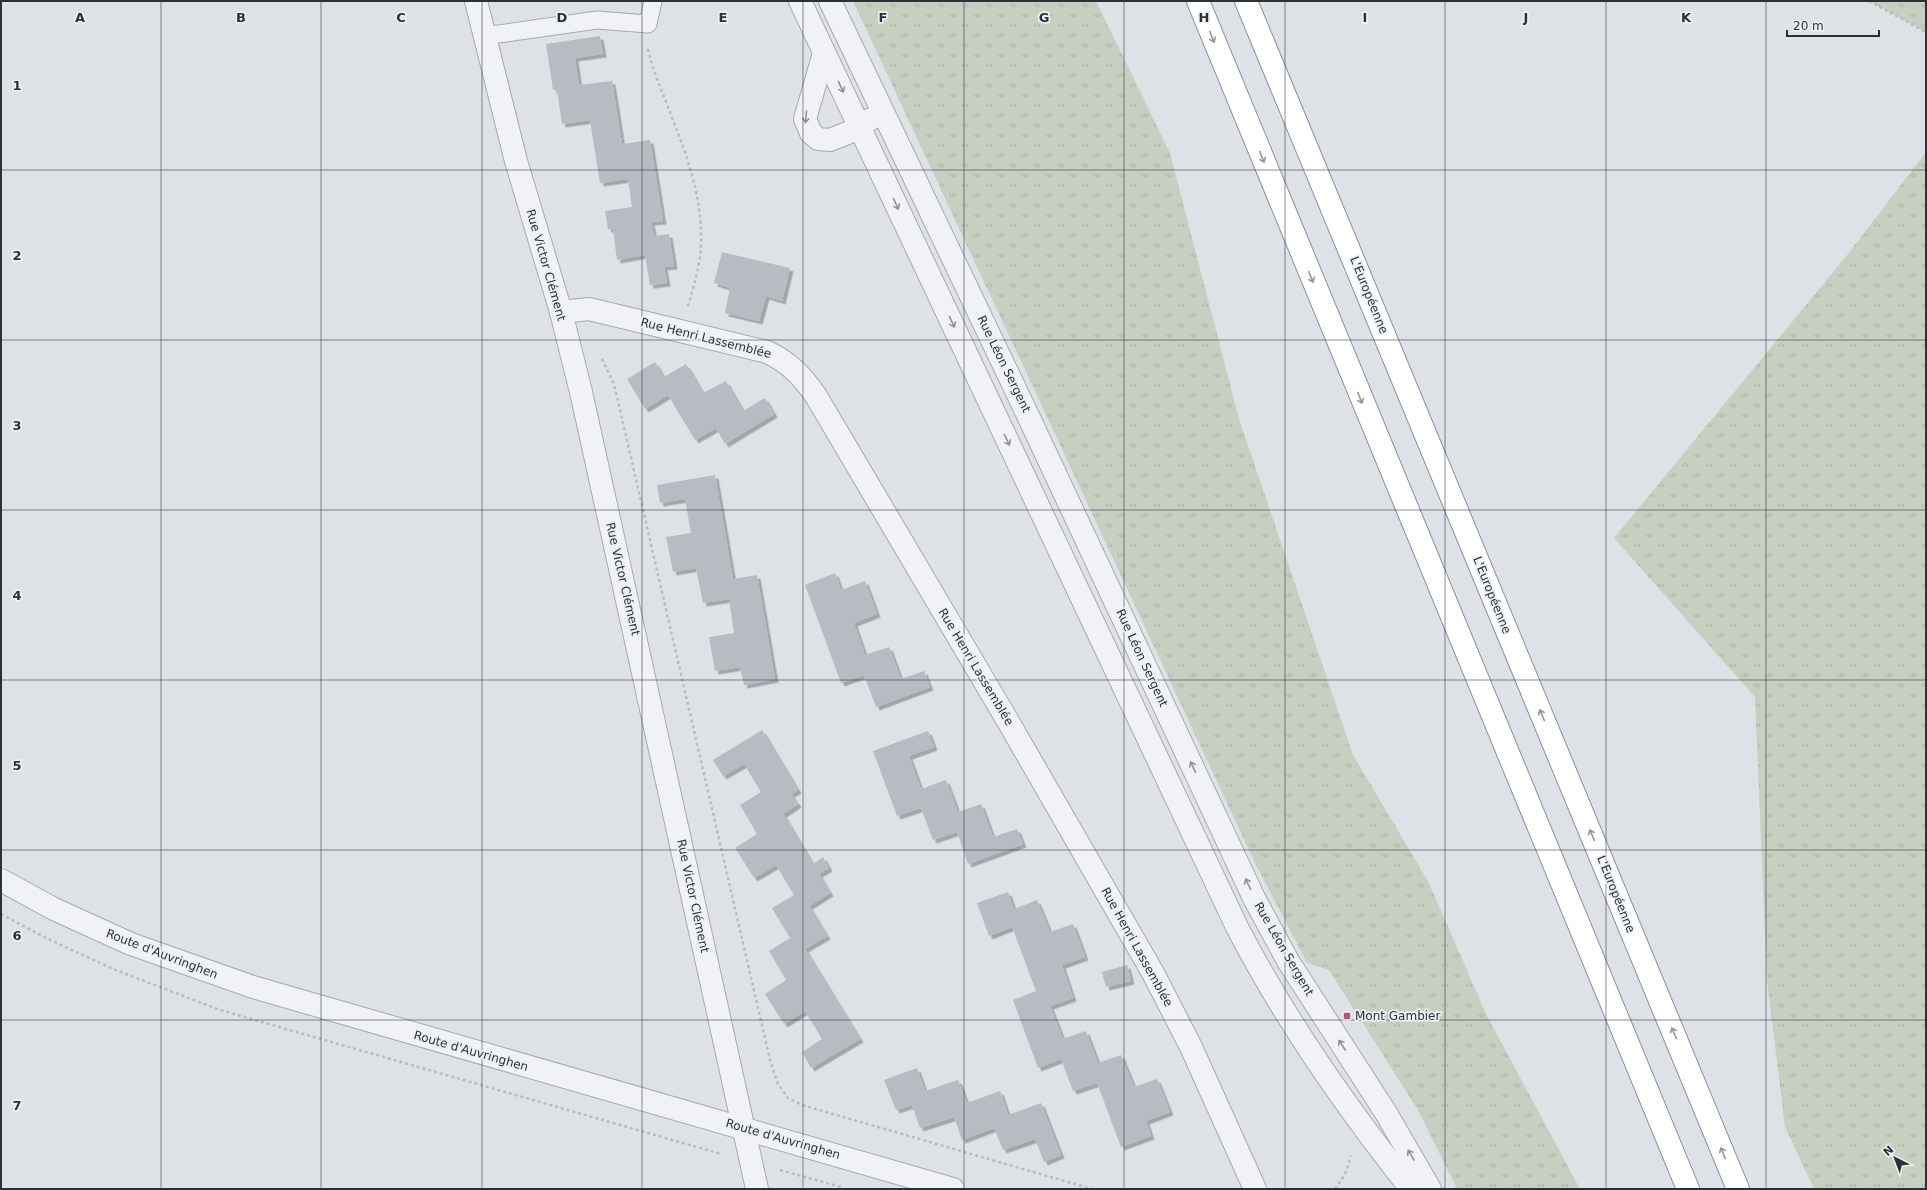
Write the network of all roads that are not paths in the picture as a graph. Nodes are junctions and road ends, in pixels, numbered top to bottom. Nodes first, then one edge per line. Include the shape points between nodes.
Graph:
1 (476, 1) edge
2 (653, 1) edge
3 (800, 1) edge
4 (830, 1) edge
5 (1198, 1) edge
6 (1246, 1) edge
7 (484, 36) junction
8 (824, 53) junction
9 (882, 110) junction
10 (859, 126) junction
11 (561, 312) junction
12 (1, 880) edge
13 (743, 1128) junction
14 (757, 1189) edge
15 (953, 1189) edge
16 (1255, 1189) edge
17 (1411, 1189) edge
18 (1430, 1189) edge
19 (1688, 1189) edge
20 (1738, 1189) edge

1 - 7 street, Rue Victor Clément
2 - 7 lane via 648,24 597,20
3 - 8 street
4 - 9 street, Rue Léon Sergent
5 -> 19 highway
20 -> 6 highway, L'Européenne
7 - 11 street, Rue Victor Clément via 516,161
8 -> 10 street
8 -> 10 street via 805,119 808,129 814,137 823,140 837,138
9 - 10 street
18 -> 9 street, Rue Léon Sergent via 1386,1113 1288,961 1254,898
10 -> 17 street via 1244,940 1269,986 1352,1113
11 - 13 street, Rue Victor Clément via 660,742
11 - 16 street, Rue Henri Lassemblée via 589,309 767,352 790,364 807,384 1013,729 1153,974 1191,1046
12 - 13 street, Route d'Auvringhen via 105,932 207,972 315,1007
13 - 14 street, Rue Victor Clément
13 - 15 street, Route d'Auvringhen

